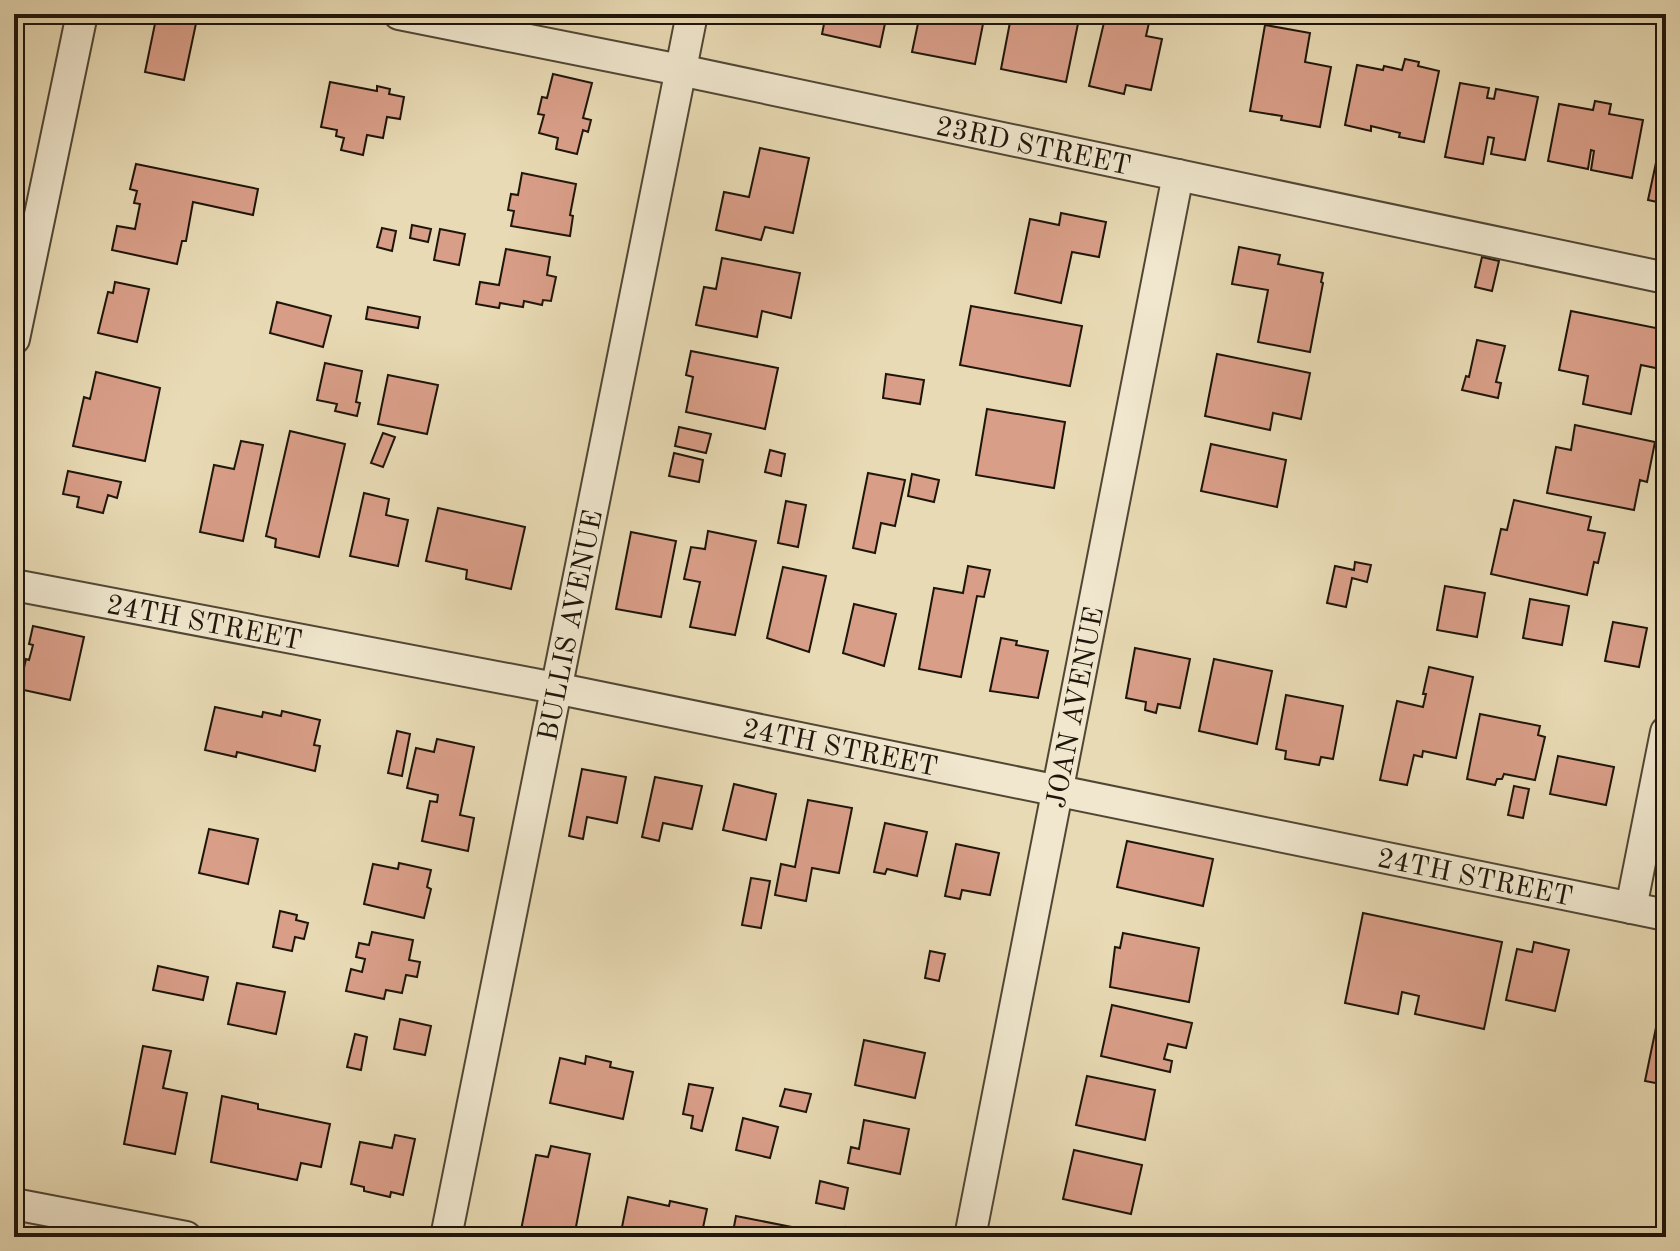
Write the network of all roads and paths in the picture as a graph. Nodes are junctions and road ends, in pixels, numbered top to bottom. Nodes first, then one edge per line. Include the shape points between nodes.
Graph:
1 (82, 14) edge
2 (399, 14) edge
3 (692, 14) edge
4 (680, 70) junction
5 (1178, 175) junction
6 (1666, 278) edge
7 (14, 339) edge
8 (14, 585) edge
9 (555, 688) junction
10 (1666, 732) edge
11 (1059, 792) junction
12 (1631, 908) junction
13 (1666, 915) edge
14 (14, 1204) edge
15 (186, 1237) edge
16 (446, 1237) edge
17 (970, 1237) edge

1 - 7 street
2 - 4 street, 23RD STREET
3 - 4 street, BULLIS AVENUE
4 - 5 street, 23RD STREET
4 - 9 street, BULLIS AVENUE
5 - 6 street, 23RD STREET
5 - 11 street, JOAN AVENUE
8 - 9 street, 24TH STREET
9 - 11 street, 24TH STREET
9 - 16 street, BULLIS AVENUE
10 - 12 street
11 - 12 street, 24TH STREET
11 - 17 street, JOAN AVENUE
12 - 13 street, 24TH STREET
14 - 15 street

